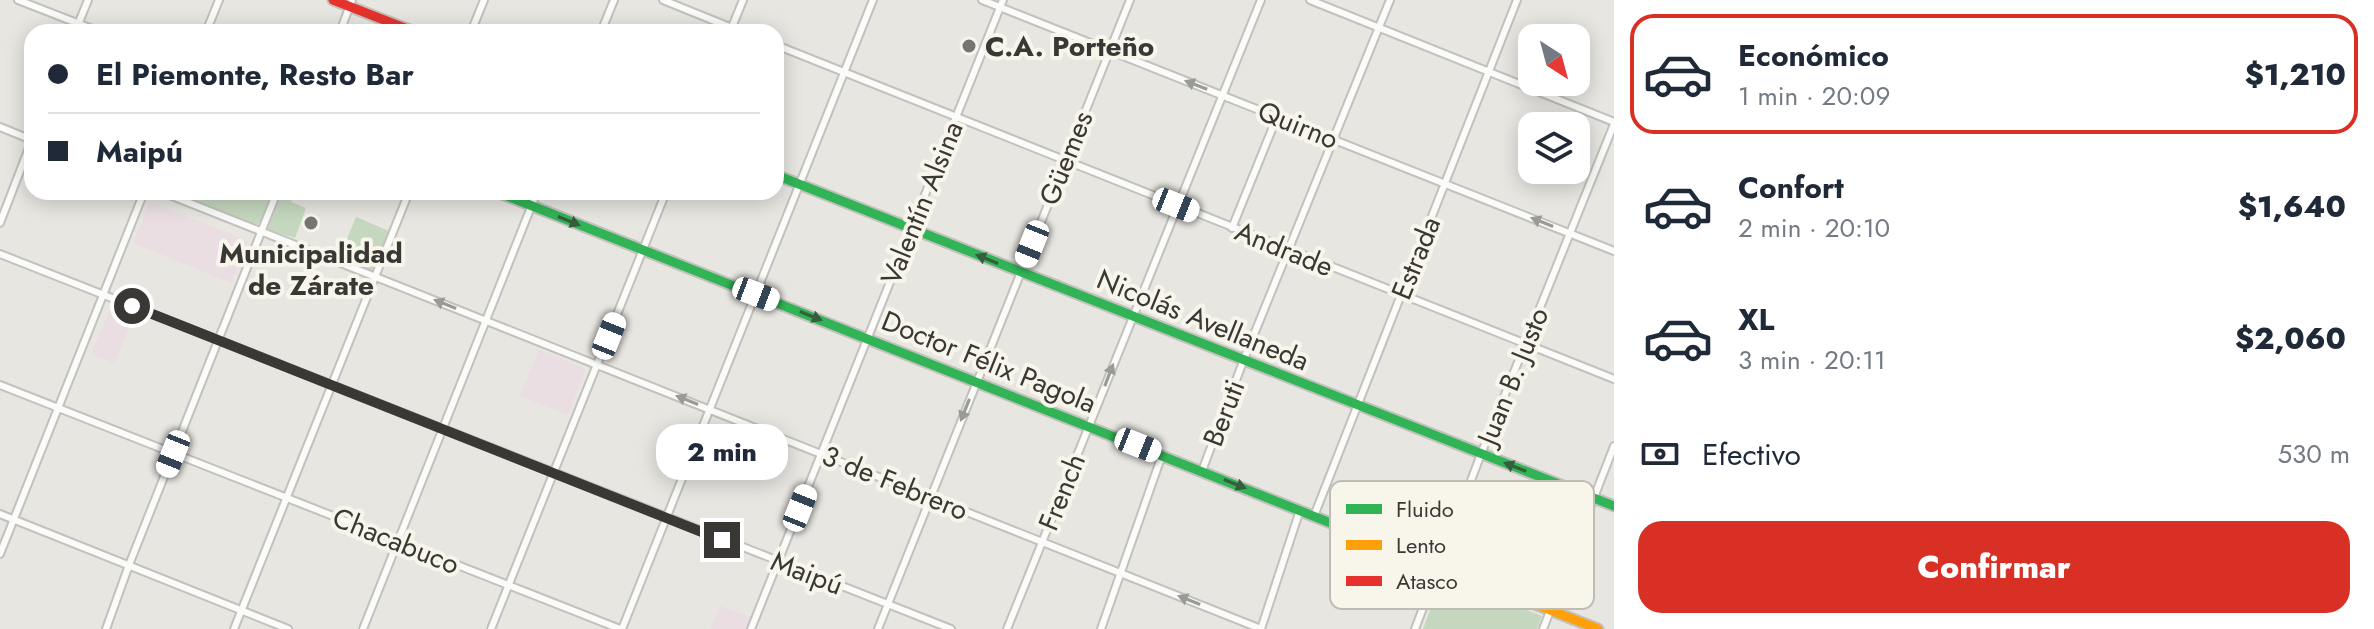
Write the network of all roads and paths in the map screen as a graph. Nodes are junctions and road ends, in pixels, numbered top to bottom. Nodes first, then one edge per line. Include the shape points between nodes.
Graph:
1 (18, 0) edge
2 (88, 0) edge
3 (219, 0) edge
4 (333, 0) edge
5 (484, 0) edge
6 (614, 0) edge
7 (663, 0) edge
8 (743, 0) edge
9 (873, 0) edge
10 (982, 0) edge
11 (1130, 0) edge
12 (1261, 0) edge
13 (1310, 0) edge
14 (1390, 0) edge
15 (1517, 0) edge
16 (351, 3) edge
17 (1002, 4) edge
18 (78, 23) joint
19 (209, 24) edge
20 (343, 24) edge
21 (397, 24) edge
22 (474, 24) edge
23 (604, 24) edge
24 (717, 24) edge
25 (733, 24) edge
26 (1379, 28) junction
27 (784, 48) edge
28 (1109, 52) junction
29 (1489, 71) junction
30 (845, 72) junction
31 (1221, 94) junction
32 (956, 117) junction
33 (1277, 117) junction
34 (1614, 123) edge
35 (0, 127) edge
36 (24, 137) edge
37 (1333, 140) junction
38 (1065, 159) junction
39 (24, 161) edge
40 (784, 178) edge
41 (800, 184) junction
42 (1446, 184) junction
43 (141, 200) edge
44 (183, 200) edge
45 (274, 200) edge
46 (406, 200) edge
47 (516, 200) edge
48 (534, 200) edge
49 (663, 200) edge
50 (1176, 205) junction
51 (531, 206) junction
52 (0, 223) edge
53 (1232, 228) junction
54 (912, 229) junction
55 (262, 231) junction
56 (1570, 233) junction
57 (643, 250) junction
58 (1288, 251) junction
59 (1614, 251) edge
60 (0, 254) edge
61 (1020, 272) junction
62 (375, 276) junction
63 (756, 294) junction
64 (103, 295) junction
65 (1400, 295) junction
66 (1132, 315) junction
67 (486, 320) junction
68 (868, 338) junction
69 (218, 340) junction
70 (1527, 346) junction
71 (1244, 359) junction
72 (598, 365) junction
73 (1614, 379) edge
74 (977, 381) junction
75 (0, 385) edge
76 (331, 385) junction
77 (1358, 405) junction
78 (58, 408) junction
79 (710, 409) junction
80 (1089, 425) junction
81 (442, 430) junction
82 (1614, 446) edge
83 (173, 454) junction
84 (822, 454) junction
85 (1481, 454) junction
86 (1162, 455) junction
87 (1202, 471) junction
88 (554, 473) junction
89 (1471, 481) edge
90 (1550, 481) edge
91 (1594, 496) edge
92 (287, 497) junction
93 (930, 497) junction
94 (1594, 498) edge
95 (1614, 506) edge
96 (1300, 510) junction
97 (0, 514) edge
98 (1314, 516) junction
99 (667, 517) junction
100 (14, 519) junction
101 (1330, 522) edge
102 (1042, 541) junction
103 (397, 542) junction
104 (0, 554) edge
105 (778, 562) junction
106 (129, 565) junction
107 (1120, 573) junction
108 (508, 586) junction
109 (888, 603) junction
110 (1423, 609) edge
111 (241, 610) junction
112 (1550, 610) joint
113 (106, 629) edge
114 (234, 629) edge
115 (288, 629) edge
116 (363, 629) edge
117 (491, 629) edge
118 (621, 629) edge
119 (751, 629) edge
120 (878, 629) edge
121 (951, 629) edge
122 (1007, 629) edge
123 (1101, 629) edge
124 (1261, 629) edge
125 (1415, 629) edge
126 (1543, 629) edge
127 (1598, 629) edge

1 - 18 street
2 - 18 street
3 - 19 street
4 - 16 street
5 - 22 street
6 - 23 street
7 - 24 street
8 - 25 street
9 - 30 street
10 - 17 street, Quirno
11 - 28 street, Güemes
12 - 31 street, French
13 - 26 street
14 - 26 street, Beruti
15 - 29 street, Estrada
16 - 20 street
16 - 21 street
17 - 28 street, Quirno
17 - 32 street, Valentín Alsina
26 - 29 street
26 - 37 street, Beruti
27 - 30 street, Andrade
31 -> 28 street, Quirno
28 - 38 street, Güemes
29 - 34 street
29 - 42 street, Estrada
30 - 32 street, Andrade
30 - 41 street
31 - 33 street, Quirno
31 - 50 street, French
32 - 38 street, Andrade
32 - 54 street, Valentín Alsina
33 - 37 street, Quirno
33 - 53 street
34 - 56 street, Juan B. Justo
35 - 36 street
37 - 42 street, Quirno
37 - 58 street, Beruti
38 - 50 street, Andrade
38 - 61 street, Güemes
39 - 52 street
40 - 41 street, Nicolás Avellaneda
41 - 54 street, Nicolás Avellaneda
41 - 63 street
56 -> 42 street, Quirno
42 - 65 street, Estrada
43 - 64 street
44 - 55 street, 3 de Febrero
45 - 55 street
46 - 62 street
47 - 51 street, Doctor Félix Pagola
48 - 51 street
49 - 57 street
50 - 53 street, Andrade
50 - 66 street, French
51 -> 57 street, Doctor Félix Pagola
51 - 67 street
53 - 58 street, Andrade
61 -> 54 street, Nicolás Avellaneda
54 - 68 street, Valentín Alsina
55 - 62 street, 3 de Febrero
55 - 69 street
56 - 59 street, Quirno
56 - 70 street, Juan B. Justo
57 - 63 street, Doctor Félix Pagola
57 - 72 street
58 - 65 street, Andrade
58 - 71 street, Beruti
60 - 64 street, Maipú
61 - 66 street, Nicolás Avellaneda
61 - 74 street, Güemes
67 -> 62 street, 3 de Febrero
62 - 76 street
63 -> 68 street, Doctor Félix Pagola
63 - 79 street
64 - 69 street, Maipú
64 - 78 street
65 - 70 street, Andrade
65 - 77 street, Estrada
66 - 71 street, Nicolás Avellaneda
80 -> 66 street, French
67 - 72 street, 3 de Febrero
67 - 81 street
68 - 74 street, Doctor Félix Pagola
68 - 84 street, Valentín Alsina
69 - 76 street, Maipú
69 - 83 street
70 - 73 street, Andrade
70 - 85 street, Juan B. Justo
71 - 77 street, Nicolás Avellaneda
71 - 87 street, Beruti
79 -> 72 street, 3 de Febrero
72 - 88 street
74 - 80 street, Doctor Félix Pagola
74 -> 93 street, Güemes
75 - 78 street, Chacabuco
76 - 81 street, Maipú
76 - 92 street
77 - 85 street, Nicolás Avellaneda
77 - 98 street, Estrada
78 - 83 street, Chacabuco
78 - 100 street
79 - 84 street, 3 de Febrero
79 - 99 street
80 - 86 street, Doctor Félix Pagola
80 - 102 street, French
81 - 88 street, Maipú
81 - 103 street
82 - 91 street
83 - 92 street, Chacabuco
83 - 106 street
84 - 93 street, 3 de Febrero
84 - 105 street, Valentín Alsina
85 - 89 street, Juan B. Justo
90 -> 85 street, Nicolás Avellaneda
86 - 87 street, Doctor Félix Pagola
86 - 107 street, Beruti
87 -> 96 street, Doctor Félix Pagola
88 - 99 street, Maipú
88 - 108 street
92 - 103 street, Chacabuco
92 - 111 street
93 - 102 street, 3 de Febrero
93 - 109 street, Güemes
94 - 95 street, Nicolás Avellaneda
96 - 98 street, Doctor Félix Pagola
96 - 124 street
97 - 100 street
98 - 101 street, Doctor Félix Pagola
99 - 105 street, Maipú
99 - 118 street
100 - 104 street
100 - 106 street
102 - 107 street, 3 de Febrero
102 - 122 street, French
103 - 108 street, Chacabuco
103 - 116 street
105 - 109 street, Maipú
105 - 119 street, Valentín Alsina
106 - 111 street
106 - 113 street
107 - 123 street, Beruti
124 -> 107 street, 3 de Febrero
108 - 117 street
108 - 118 street, Chacabuco
109 - 120 street, Güemes
109 - 121 street, Maipú
110 - 125 street, Juan B. Justo
111 - 114 street
111 - 115 street
112 - 126 street
112 - 127 street, Doctor Félix Pagola

